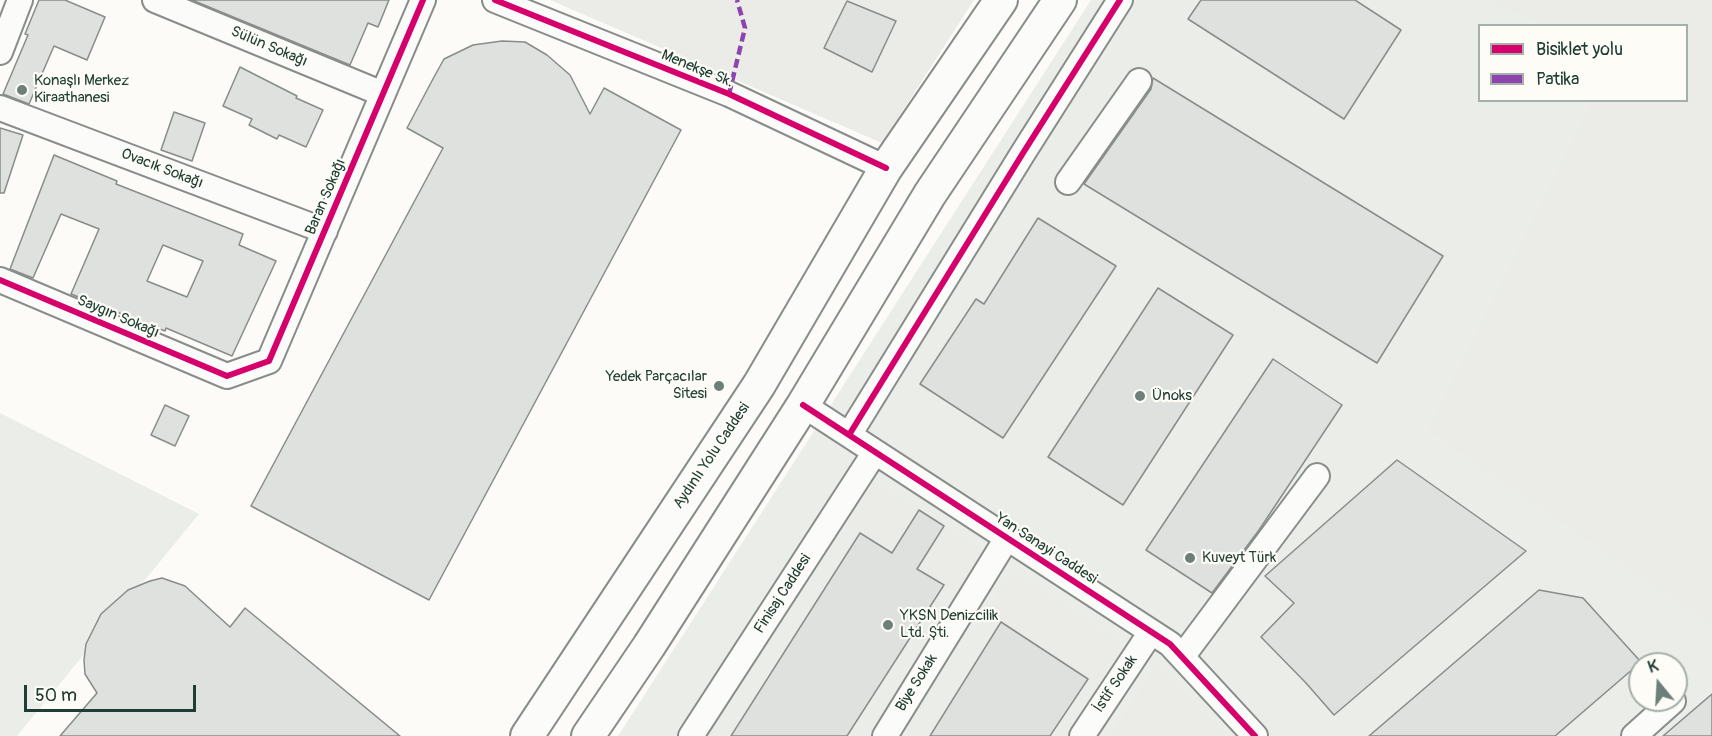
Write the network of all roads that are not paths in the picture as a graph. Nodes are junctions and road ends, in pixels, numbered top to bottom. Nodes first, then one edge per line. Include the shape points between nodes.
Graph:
1 (20, 0) edge
2 (155, 0) edge
3 (423, 0) edge
4 (495, 0) edge
5 (1001, 0) edge
6 (1060, 0) edge
7 (1120, 0) edge
8 (0, 52) edge
9 (1139, 81) dead end
10 (383, 94) junction
11 (0, 108) edge
12 (886, 168) junction
13 (1068, 182) dead end
14 (930, 194) junction
15 (325, 231) junction
16 (0, 280) edge
17 (227, 376) joint
18 (803, 405) junction
19 (849, 435) junction
20 (875, 452) junction
21 (1317, 476) dead end
22 (1007, 538) junction
23 (1151, 632) junction
24 (1182, 657) junction
25 (1661, 712) edge
26 (527, 736) edge
27 (588, 736) edge
28 (692, 736) edge
29 (885, 736) edge
30 (1082, 736) edge
31 (1255, 736) edge
32 (1634, 736) edge

1 - 8 street
2 - 10 street, Sülün Sokağı
3 - 10 street, Baran Sokağı
4 - 12 street, Menekşe Sk. via 729,94
5 - 12 main road, Aydınlı Yolu Caddesi
6 - 14 main road
7 - 19 street
9 - 13 street
10 - 15 street, Baran Sokağı
11 - 15 street, Ovacık Sokağı
12 - 14 main road
12 - 26 main road, Aydınlı Yolu Caddesi via 759,385
14 - 18 main road
15 - 17 street, Baran Sokağı via 269,362
16 - 17 street, Saygın Sokağı
18 - 19 street, Yan Sanayi Caddesi
18 - 27 main road
19 - 20 street, Yan Sanayi Caddesi
20 - 22 street, Yan Sanayi Caddesi
20 - 28 street, Finisaj Caddesi
21 - 24 street
22 - 23 street, Yan Sanayi Caddesi
22 - 29 street, Biye Sokak
23 - 24 street, Yan Sanayi Caddesi
23 - 30 street, İstif Sokak
24 - 31 street, Yan Sanayi Caddesi
25 - 32 street

